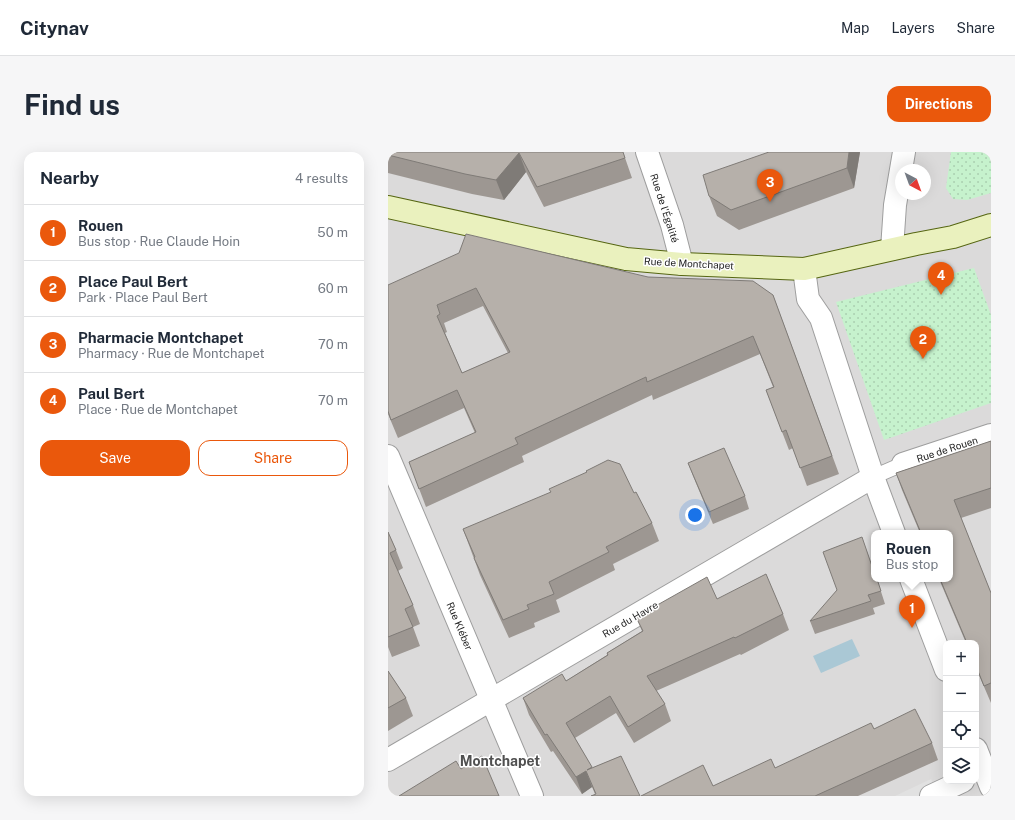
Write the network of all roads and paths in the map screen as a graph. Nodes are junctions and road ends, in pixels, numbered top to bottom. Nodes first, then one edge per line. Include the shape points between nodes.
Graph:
1 (647, 152) edge
2 (904, 152) edge
3 (388, 207) edge
4 (991, 225) edge
5 (892, 249) junction
6 (682, 264) junction
7 (804, 269) junction
8 (991, 435) edge
9 (388, 456) edge
10 (903, 464) joint
11 (873, 477) junction
12 (893, 530) edge
13 (913, 582) edge
14 (943, 662) edge
15 (491, 700) junction
16 (388, 760) edge
17 (979, 760) edge
18 (984, 778) edge
19 (957, 784) edge
20 (532, 796) edge
21 (931, 796) edge

1 - 6 street, Rue de l'Égalité via 672,225
2 - 5 street via 895,205
3 - 6 street, Rue de Montchapet via 626,259
4 - 5 street, Rue de Montchapet via 953,237
5 - 7 street, Rue de Montchapet
6 - 7 street, Rue de Montchapet
7 - 11 street via 808,299 821,318
8 - 10 street, Rue de Rouen
9 - 15 street, Rue Kléber
10 - 11 lane
11 - 12 street
11 - 15 street, Rue du Havre
13 - 14 street
15 - 16 street, Rue du Havre
15 - 20 street, Rue Kléber
17 - 18 street
19 - 21 street

